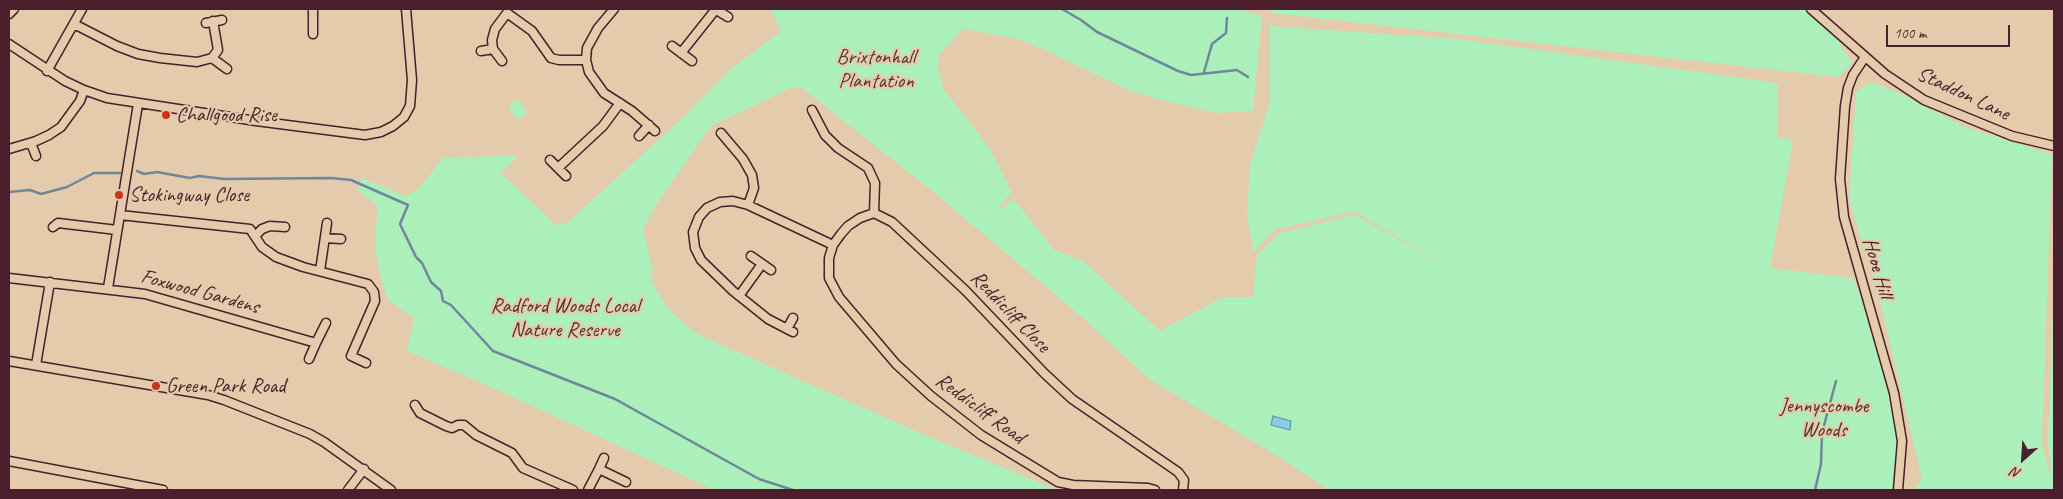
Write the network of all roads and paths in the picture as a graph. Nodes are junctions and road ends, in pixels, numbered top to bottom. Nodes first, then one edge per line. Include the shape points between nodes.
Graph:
1 (14, 9) edge
2 (82, 9) edge
3 (313, 9) edge
4 (406, 9) edge
5 (614, 9) edge
6 (715, 9) edge
7 (1811, 9) edge
8 (509, 11) edge
9 (9, 14) edge
10 (728, 17) dead end
11 (222, 20) dead end
12 (74, 24) junction
13 (313, 34) dead end
14 (9, 44) edge
15 (672, 46) dead end
16 (493, 48) junction
17 (481, 51) dead end
18 (681, 53) junction
19 (1866, 57) junction
20 (212, 58) junction
21 (586, 60) junction
22 (502, 61) dead end
23 (692, 61) dead end
24 (227, 69) dead end
25 (47, 71) junction
26 (84, 90) junction
27 (620, 103) junction
28 (138, 104) junction
29 (812, 110) dead end
30 (721, 133) dead end
31 (639, 136) dead end
32 (31, 143) junction
33 (731, 144) junction
34 (2054, 146) edge
35 (9, 149) edge
36 (726, 152) dead end
37 (36, 156) dead end
38 (550, 160) dead end
39 (558, 168) junction
40 (566, 176) dead end
41 (748, 205) junction
42 (874, 213) junction
43 (120, 215) junction
44 (327, 223) dead end
45 (53, 227) dead end
46 (285, 227) dead end
47 (117, 230) junction
48 (255, 236) junction
49 (325, 238) junction
50 (341, 239) dead end
51 (834, 245) junction
52 (751, 256) dead end
53 (762, 264) junction
54 (771, 270) dead end
55 (320, 271) junction
56 (9, 278) edge
57 (50, 282) junction
58 (108, 288) junction
59 (739, 296) junction
60 (793, 318) dead end
61 (326, 323) dead end
62 (316, 344) junction
63 (309, 360) dead end
64 (9, 361) edge
65 (366, 364) dead end
66 (36, 365) junction
67 (415, 405) dead end
68 (604, 458) dead end
69 (9, 461) edge
70 (599, 469) junction
71 (364, 470) junction
72 (626, 482) dead end
73 (163, 490) edge
74 (348, 490) edge
75 (391, 490) edge
76 (573, 490) edge
77 (588, 490) edge
78 (1155, 490) edge
79 (1183, 490) edge
80 (1898, 490) edge

1 - 9 street
2 - 12 street
3 - 13 street
4 - 28 street via 412,80 410,103 404,117 381,132 366,135
5 - 21 street via 591,40
6 - 10 street
6 - 18 street
7 - 19 street, Staddon Lane
8 - 16 street via 495,29
8 - 21 street via 532,31 551,58
11 - 20 street via 210,22 218,50
12 - 20 street via 138,54 198,62
12 - 25 street
14 - 25 street
15 - 18 street
16 - 17 street
16 - 22 street
18 - 23 street
19 - 34 street, Staddon Lane via 1924,100 2012,136
19 - 80 street, Hooe Hill via 1848,88 1840,179 1844,217 1894,393 1902,441
20 - 24 street
21 - 27 street via 594,82
25 - 26 street
26 - 28 street
26 - 32 street via 61,127
27 - 31 street via 652,128
27 - 39 street via 603,126
28 - 43 street
29 - 42 street via 825,135 868,168 875,183
30 - 33 street
32 - 35 street
32 - 37 street
33 - 36 street
33 - 41 street via 752,175 754,188
38 - 39 street
39 - 40 street
41 - 51 street
41 - 59 street via 733,201 707,208 693,232 701,260
42 - 51 street via 848,226
42 - 79 street, Reddicliff Close via 892,222 935,261 1072,399 1178,472 1184,480
43 - 47 street
43 - 48 street via 240,227 250,229
44 - 49 street
45 - 47 street via 58,223
46 - 48 street via 270,226
47 - 58 street
48 - 55 street via 262,247 276,257
49 - 50 street
49 - 55 street
51 - 78 street, Reddicliff Road via 829,258 829,278 839,297 896,364 981,435 1058,482
52 - 53 street
53 - 54 street
53 - 59 street
55 - 65 street via 368,284 374,292 374,301 351,356
56 - 57 street, Foxwood Gardens
57 - 58 street, Foxwood Gardens
57 - 66 street
58 - 62 street, Foxwood Gardens via 145,294
59 - 60 street via 768,319 790,330
61 - 62 street
62 - 63 street
64 - 66 street
66 - 71 street via 208,395 310,434
67 - 76 street via 420,413 446,426 464,425 476,435 512,453 524,468
68 - 70 street
69 - 73 street
70 - 72 street
70 - 77 street
71 - 74 street
71 - 75 street

